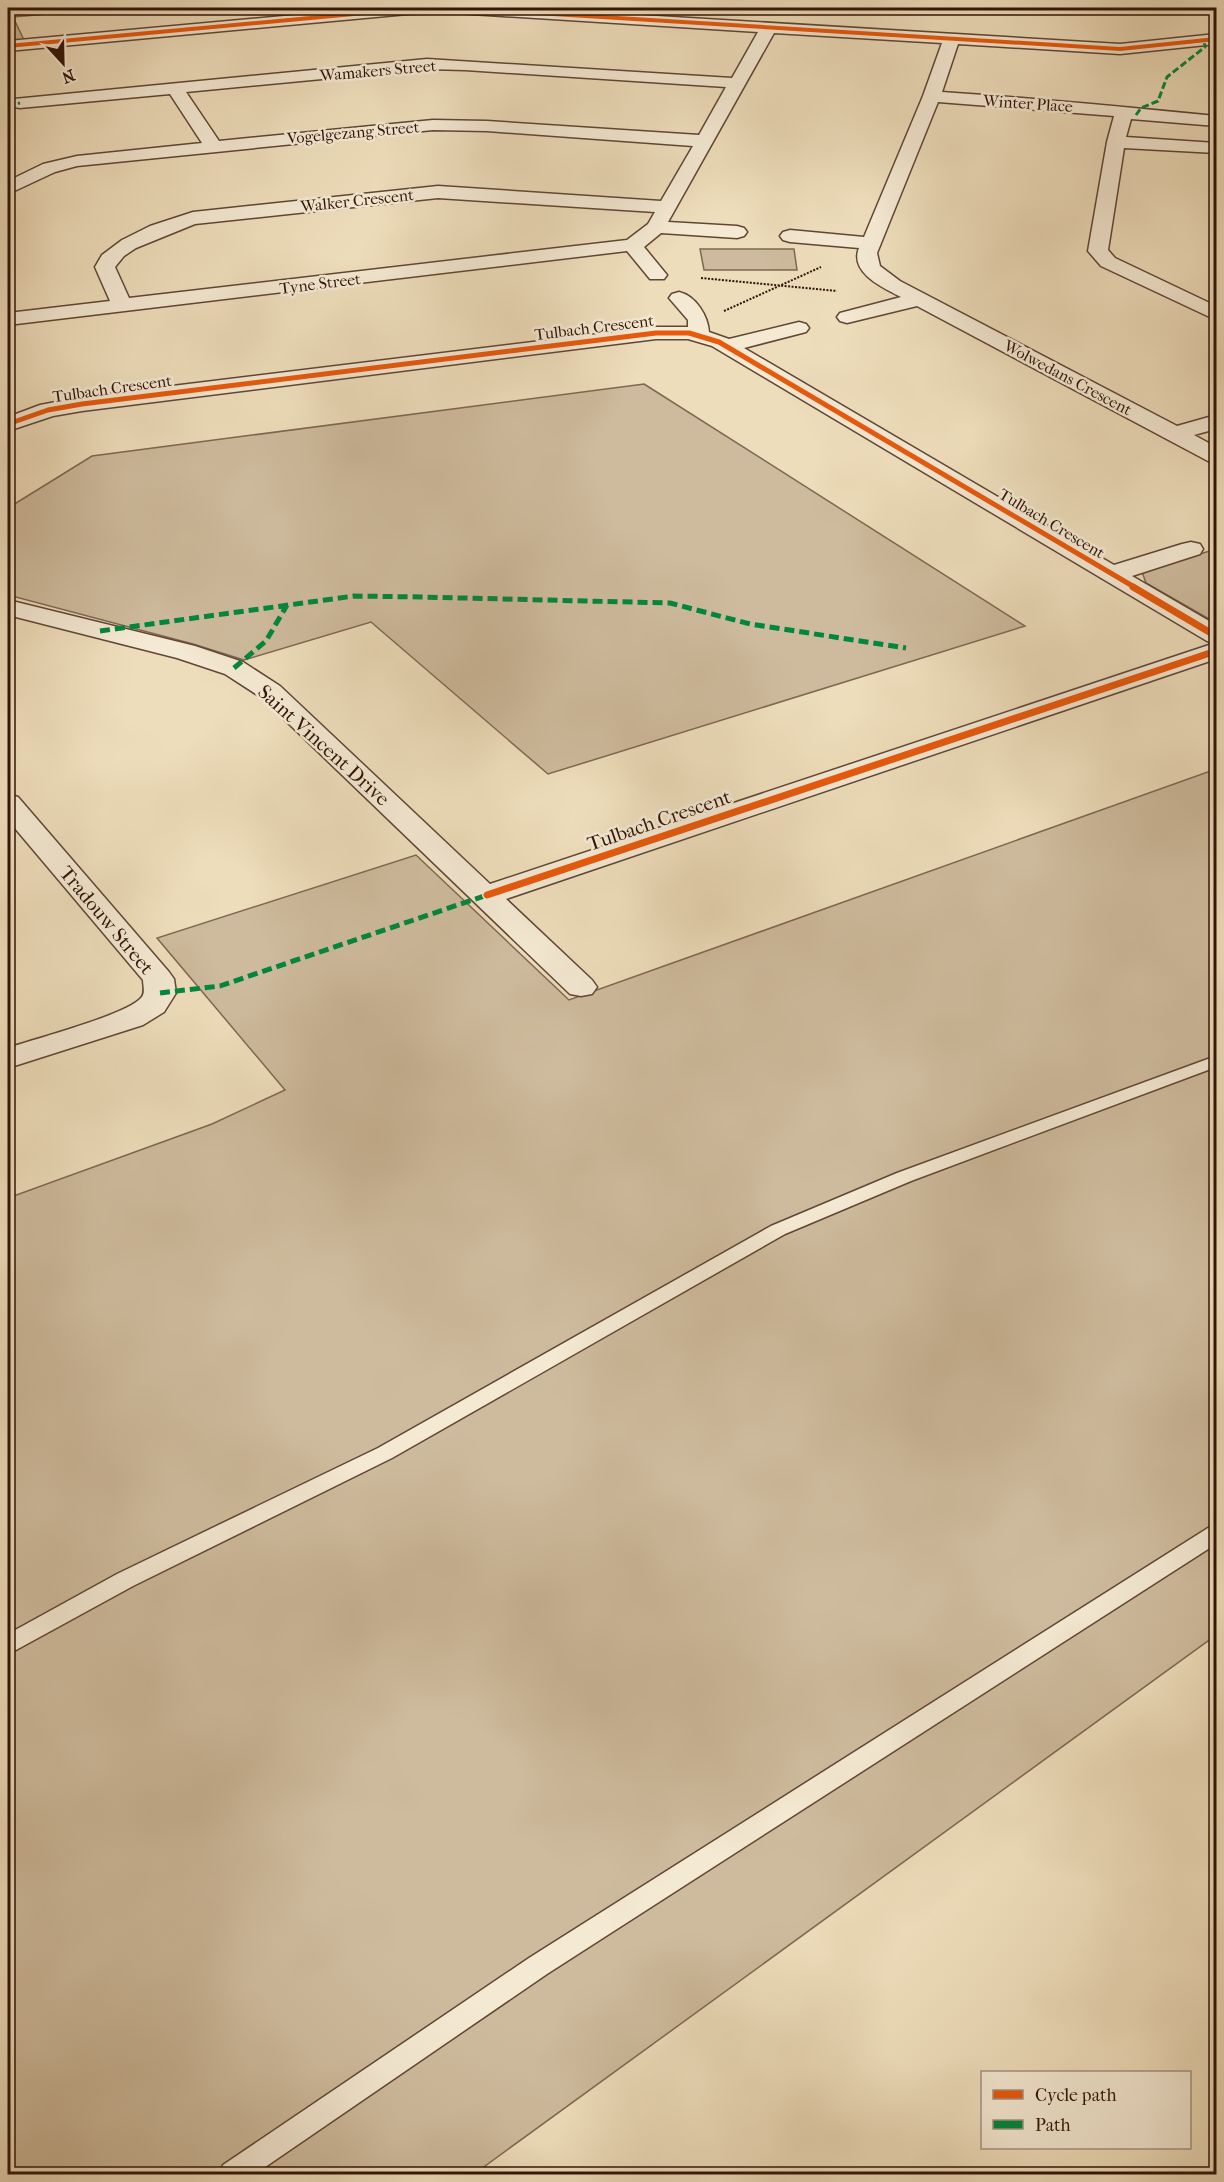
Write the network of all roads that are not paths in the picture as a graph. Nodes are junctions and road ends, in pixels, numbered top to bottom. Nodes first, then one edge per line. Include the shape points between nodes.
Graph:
1 (437, 8) edge
2 (769, 27) junction
3 (952, 39) junction
4 (1216, 39) edge
5 (8, 46) edge
6 (737, 83) junction
7 (175, 88) junction
8 (932, 96) junction
9 (21, 103) dead end
10 (1124, 112) junction
11 (1216, 121) edge
12 (705, 141) junction
13 (1116, 142) junction
14 (213, 146) junction
15 (1216, 148) edge
16 (8, 188) edge
17 (667, 207) junction
18 (656, 227) junction
19 (737, 232) dead end
20 (790, 236) dead end
21 (632, 245) junction
22 (869, 248) junction
23 (657, 275) road end
24 (679, 298) dead end
25 (920, 299) junction
26 (122, 305) junction
27 (1216, 314) edge
28 (847, 317) dead end
29 (8, 318) edge
30 (698, 327) junction
31 (799, 328) dead end
32 (726, 346) junction
33 (1216, 422) edge
34 (8, 424) edge
35 (1175, 434) junction
36 (1216, 456) edge
37 (1191, 549) dead end
38 (1112, 574) junction
39 (8, 608) edge
40 (1216, 636) edge
41 (1216, 651) edge
42 (8, 803) edge
43 (487, 895) junction
44 (581, 987) dead end
45 (8, 1058) edge
46 (1216, 1061) edge
47 (1216, 1534) edge
48 (8, 1644) edge
49 (233, 2175) edge

1 - 2 street
1 - 5 street
2 - 3 street
2 - 6 street
3 - 4 street via 1120,49
3 - 8 street
6 - 7 street, Wamakers Street via 436,64
6 - 12 street
7 - 9 street, Wamakers Street
7 - 14 street
8 - 10 street, Winter Place
8 - 22 street
10 - 11 street, Winter Place
10 - 13 street
12 - 14 street, Vogelgezang Street via 434,125
12 - 17 street
13 - 15 street
13 - 27 street via 1098,250 1108,262
14 - 16 street, Vogelgezang Street via 63,164
17 - 18 street
17 - 26 street, Walker Crescent via 438,192 193,219 162,228 106,261
18 - 19 street
18 - 21 street
20 - 22 street
21 - 23 street
21 - 26 street, Tyne Street
22 - 25 street, Wolwedans Crescent via 870,268
24 - 30 street, Tulbach Crescent
25 - 28 street
25 - 35 street, Wolwedans Crescent
26 - 29 street, Tyne Street
30 - 32 street, Tulbach Crescent
30 - 34 street, Tulbach Crescent via 82,404 48,410
31 - 32 street
32 - 38 street, Tulbach Crescent
33 - 35 street
35 - 36 street, Wolwedans Crescent
37 - 38 street, Tulbach Crescent
38 - 40 street, Tulbach Crescent
39 - 43 street, Saint Vincent Drive via 186,652 234,668 271,692
41 - 43 street, Tulbach Crescent
42 - 45 street, Tradouw Street via 158,979 160,993 153,1005 132,1018
43 - 44 street, Saint Vincent Drive
46 - 48 lane via 904,1177 778,1230 385,1453 125,1580
47 - 49 lane via 538,1966

